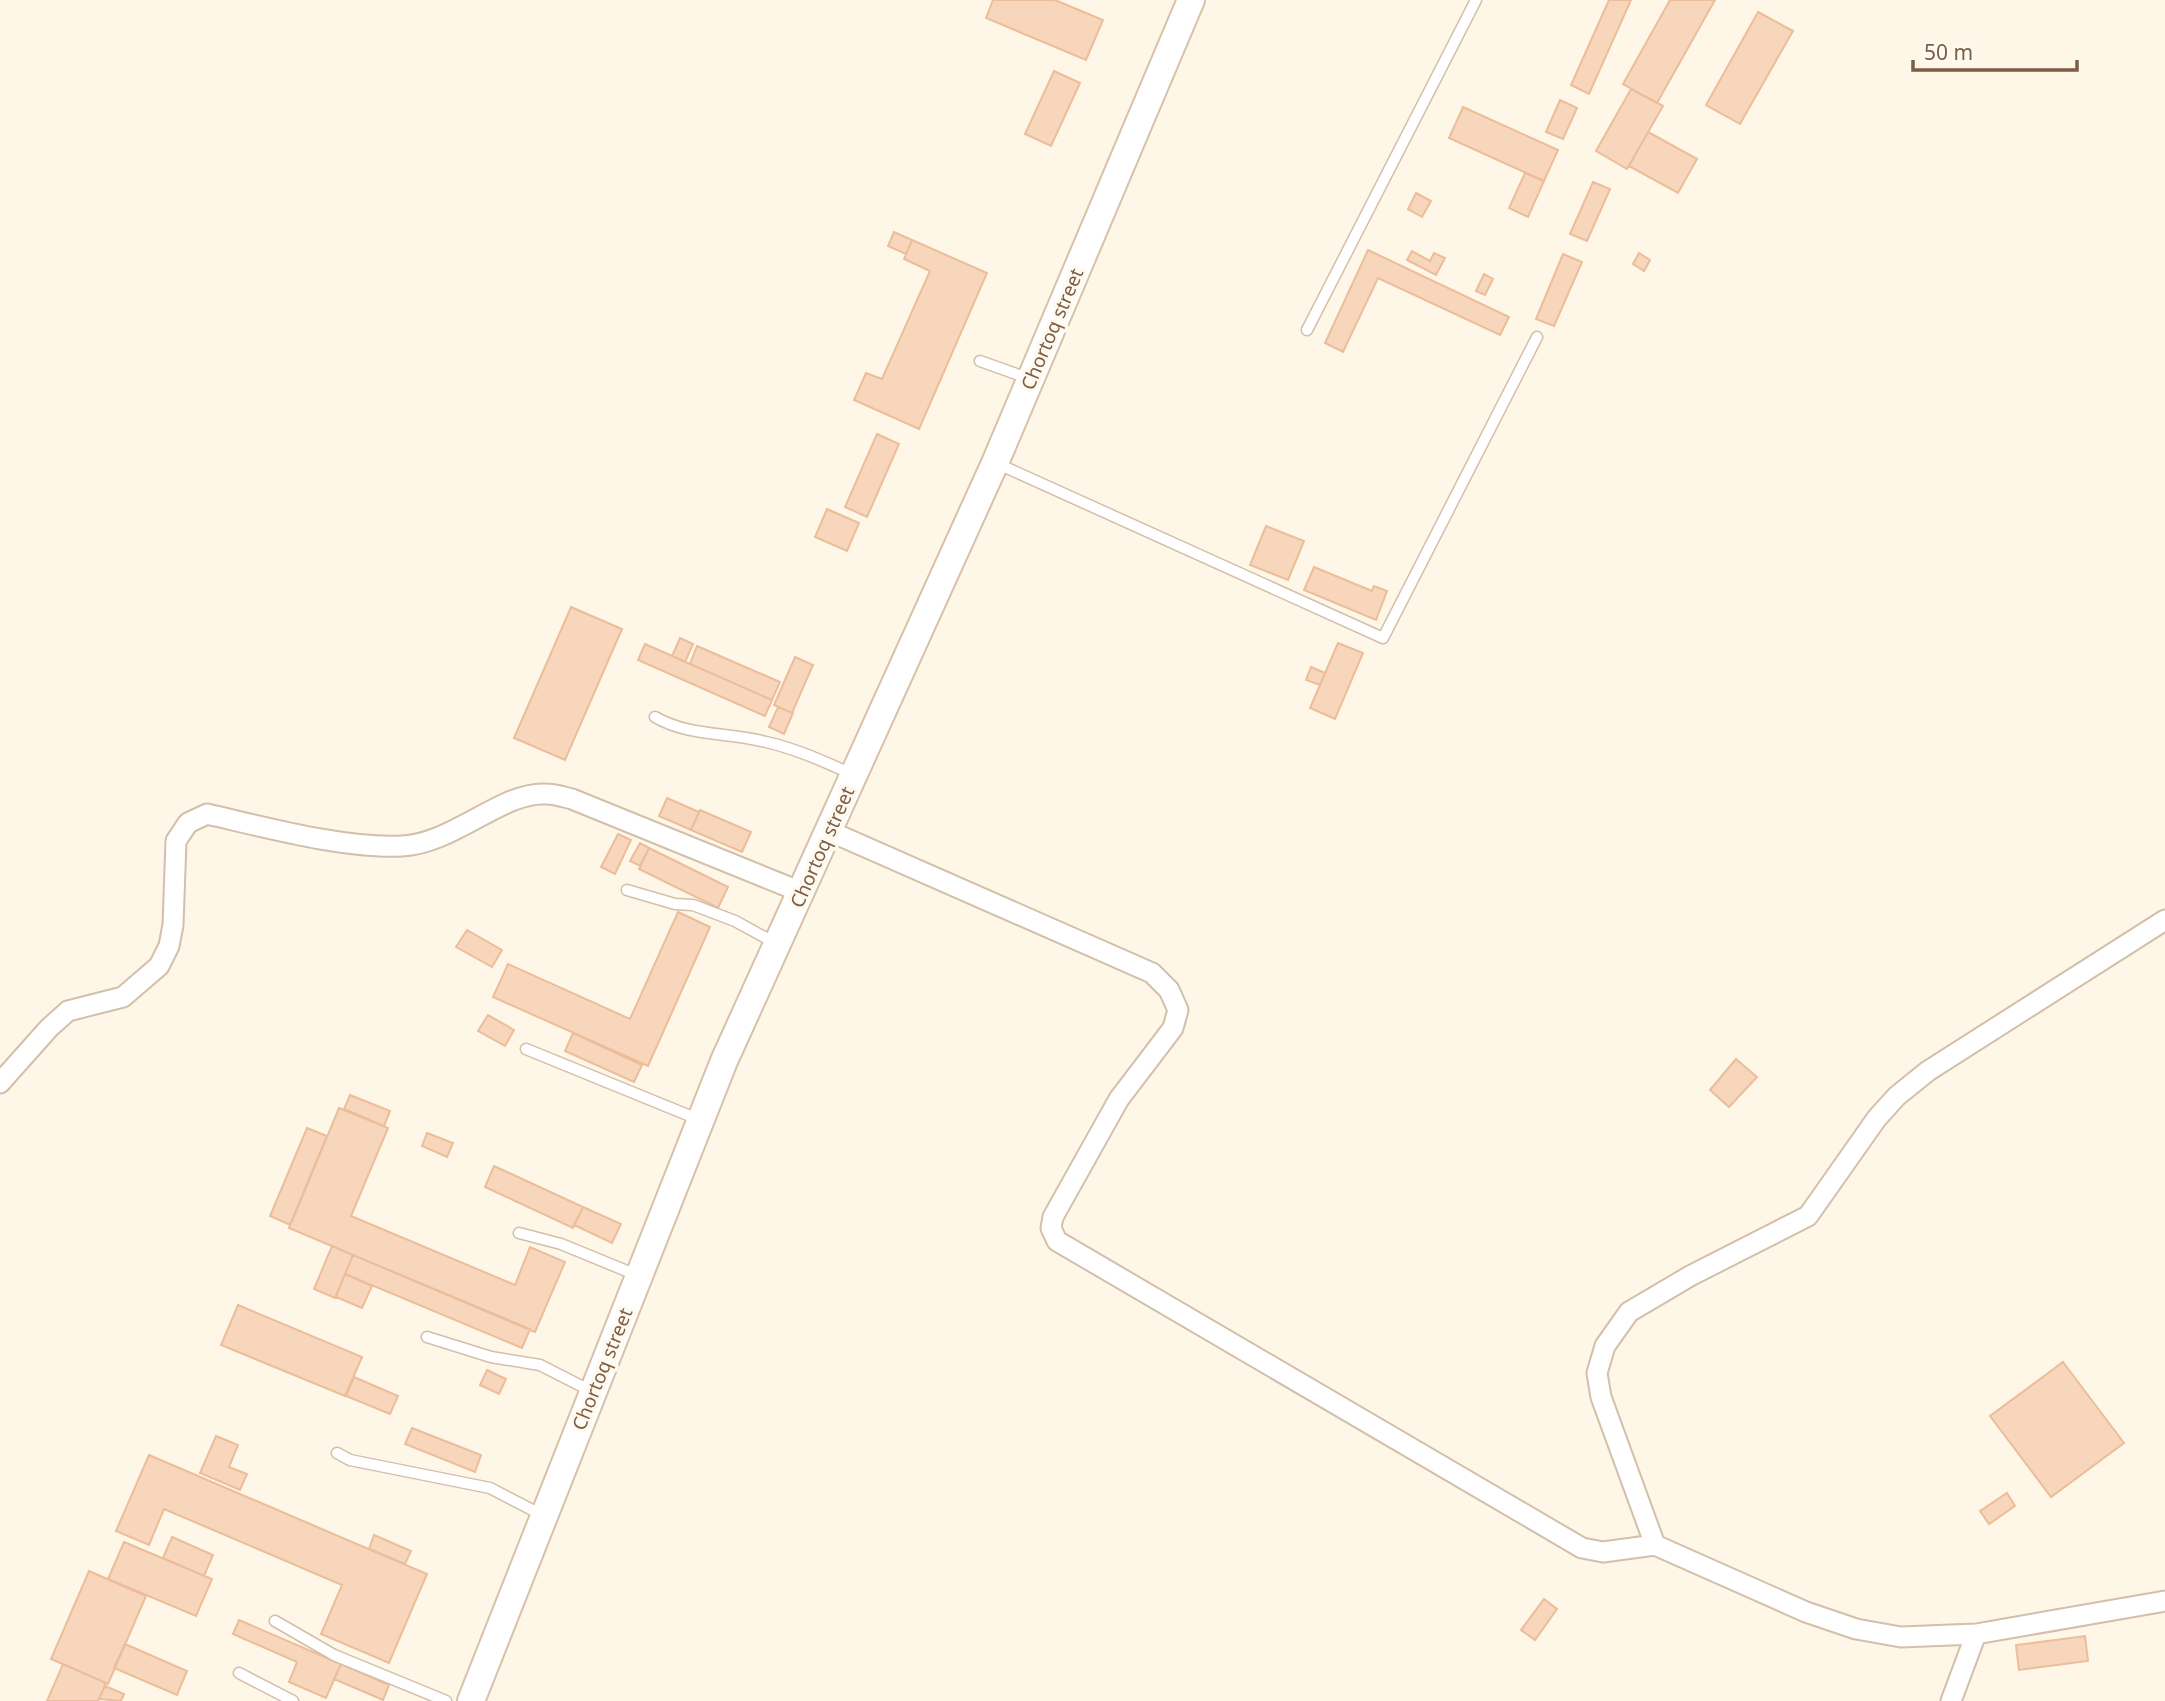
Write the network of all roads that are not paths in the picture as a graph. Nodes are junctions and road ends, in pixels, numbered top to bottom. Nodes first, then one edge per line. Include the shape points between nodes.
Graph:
1 (1191, 0) edge
2 (1476, 0) edge
3 (1307, 330) dead end
4 (1537, 337) dead end
5 (980, 361) dead end
6 (1031, 379) junction
7 (995, 463) junction
8 (655, 717) dead end
9 (854, 775) junction
10 (829, 831) junction
11 (627, 890) dead end
12 (801, 892) junction
13 (2165, 920) edge
14 (777, 945) junction
15 (526, 1049) dead end
16 (0, 1083) edge
17 (701, 1120) junction
18 (519, 1233) dead end
19 (639, 1276) junction
20 (427, 1337) dead end
21 (593, 1392) junction
22 (337, 1453) dead end
23 (544, 1517) junction
24 (1655, 1545) junction
25 (2165, 1601) edge
26 (275, 1621) dead end
27 (1976, 1634) junction
28 (239, 1673) dead end
29 (293, 1701) edge
30 (446, 1701) edge
31 (471, 1701) edge
32 (1951, 1701) edge

1 - 6 main road, Chortoq street
2 - 3 lane
4 - 7 lane via 1383,638
5 - 6 lane
6 - 7 main road, Chortoq street
7 - 9 main road, Chortoq street
8 - 9 lane via 677,729 765,741
9 - 10 main road, Chortoq street
10 - 12 main road, Chortoq street
10 - 24 street via 1152,973 1169,990 1178,1010 1173,1028 1119,1100 1054,1217 1051,1228 1057,1241 1582,1548 1603,1552
11 - 14 lane via 693,905 735,921
12 - 14 main road, Chortoq street
12 - 16 street via 572,799 544,793 511,802 435,840 402,846 347,842 207,814 188,822 176,841 173,925 159,966 123,997 68,1011
13 - 24 street via 1928,1071 1897,1096 1808,1216 1629,1312 1605,1346 1597,1373 1601,1397
14 - 17 main road, Chortoq street
15 - 17 lane
17 - 19 main road, Chortoq street
18 - 19 lane via 583,1252
19 - 21 main road, Chortoq street
20 - 21 lane via 492,1357 540,1365
21 - 23 main road, Chortoq street
22 - 23 lane via 350,1460 490,1488
23 - 31 main road, Chortoq street
24 - 27 street via 1806,1612 1856,1629 1900,1637
25 - 27 street
26 - 30 lane via 334,1655
27 - 32 street
28 - 29 lane

